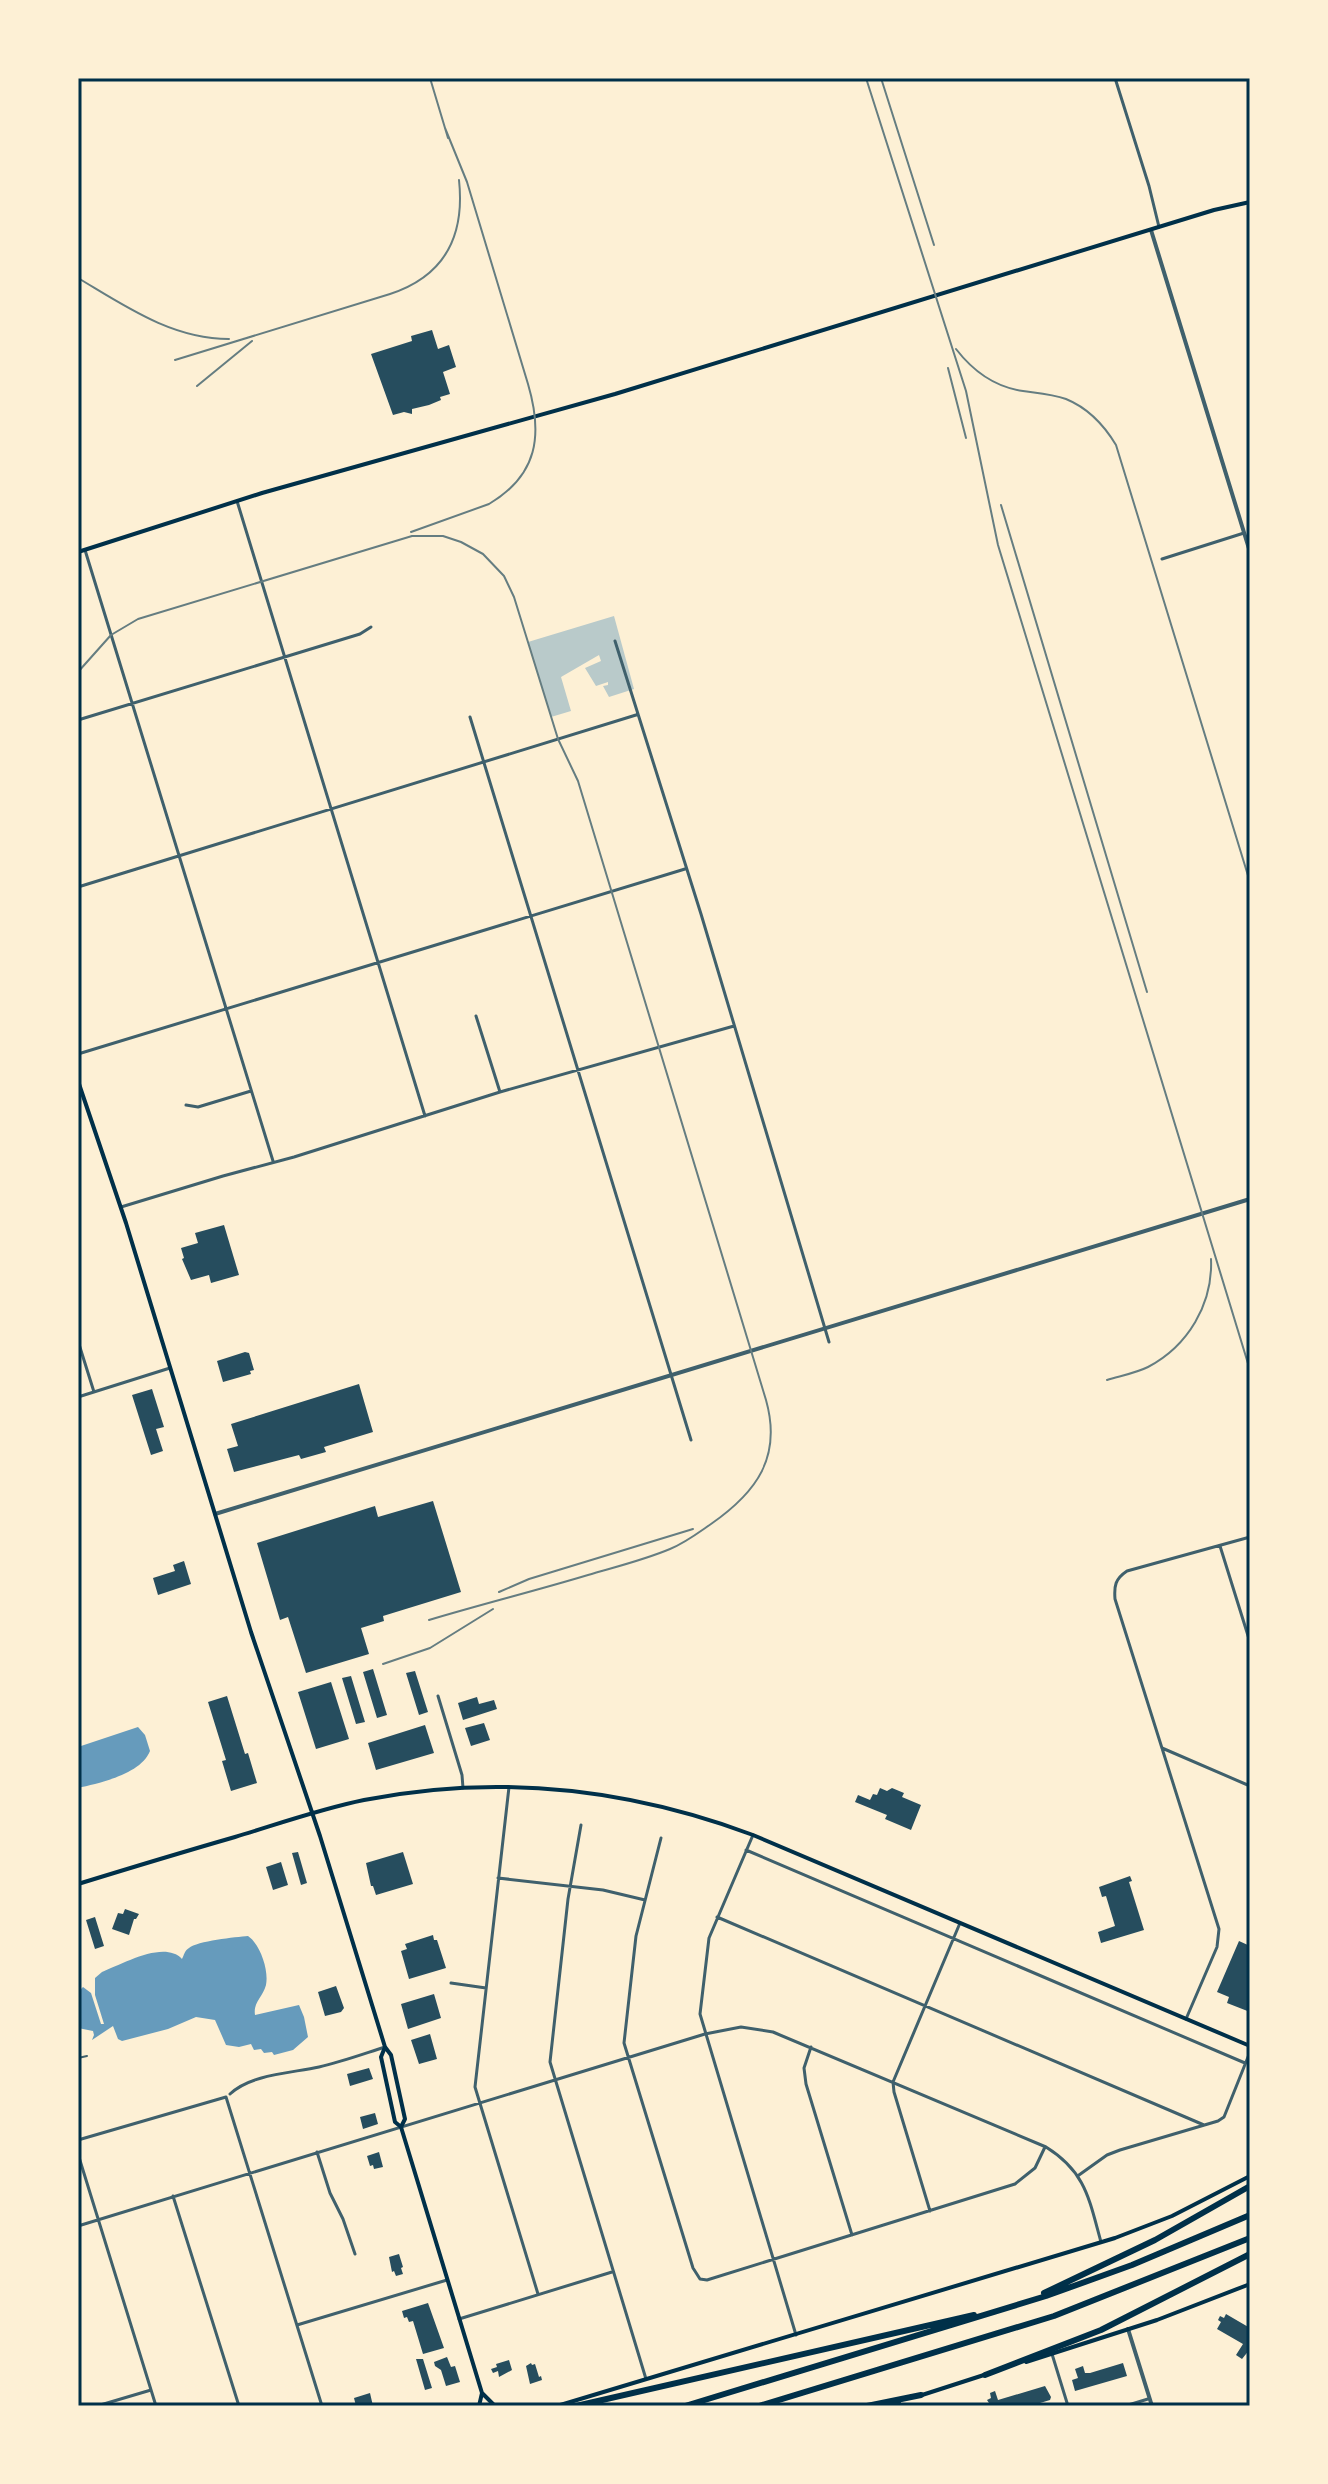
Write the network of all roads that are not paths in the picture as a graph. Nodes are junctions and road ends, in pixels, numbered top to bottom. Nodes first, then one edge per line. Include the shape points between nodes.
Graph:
1 (1115, 78) edge
2 (1250, 202) edge
3 (1159, 227) junction
4 (1151, 230) junction
5 (237, 501) junction
6 (1244, 533) junction
7 (85, 550) junction
8 (78, 552) edge
9 (1250, 552) edge
10 (1162, 559) dead end
11 (371, 627) dead end
12 (615, 641) dead end
13 (284, 657) junction
14 (132, 704) junction
15 (638, 715) junction
16 (470, 717) dead end
17 (78, 720) edge
18 (484, 762) junction
19 (331, 809) junction
20 (180, 855) junction
21 (685, 869) junction
22 (78, 887) edge
23 (531, 916) junction
24 (378, 962) junction
25 (226, 1008) junction
26 (476, 1016) dead end
27 (734, 1026) junction
28 (78, 1054) edge
29 (578, 1071) junction
30 (78, 1081) edge
31 (252, 1090) junction
32 (500, 1092) junction
33 (186, 1105) dead end
34 (425, 1116) junction
35 (273, 1161) junction
36 (1250, 1199) edge
37 (121, 1207) junction
38 (826, 1328) junction
39 (78, 1341) edge
40 (829, 1342) dead end
41 (171, 1368) junction
42 (671, 1375) junction
43 (94, 1392) junction
44 (78, 1397) edge
45 (691, 1440) dead end
46 (215, 1514) junction
47 (1250, 1537) edge
48 (1220, 1546) junction
49 (1250, 1642) edge
50 (438, 1696) dead end
51 (1162, 1748) junction
52 (1250, 1786) edge
53 (509, 1787) junction
54 (463, 1788) junction
55 (312, 1813) junction
56 (581, 1825) dead end
57 (753, 1835) junction
58 (661, 1838) dead end
59 (746, 1850) junction
60 (498, 1878) junction
61 (78, 1884) edge
62 (570, 1887) junction
63 (645, 1900) junction
64 (717, 1917) junction
65 (960, 1923) junction
66 (953, 1938) junction
67 (451, 1983) dead end
68 (486, 1988) junction
69 (924, 2006) junction
70 (1186, 2019) junction
71 (705, 2034) junction
72 (385, 2047) junction
73 (811, 2047) junction
74 (1250, 2049) edge
75 (87, 2056) dead end
76 (628, 2057) junction
77 (78, 2058) edge
78 (1245, 2063) junction
79 (554, 2080) junction
80 (893, 2082) junction
81 (228, 2096) junction
82 (479, 2103) junction
83 (1204, 2125) junction
84 (401, 2127) junction
85 (78, 2140) edge
86 (1046, 2147) junction
87 (317, 2152) junction
88 (78, 2154) edge
89 (250, 2173) junction
90 (1079, 2175) junction
91 (1250, 2176) edge
92 (1250, 2186) edge
93 (173, 2196) junction
94 (930, 2211) junction
95 (1250, 2215) edge
96 (98, 2220) junction
97 (78, 2226) edge
98 (852, 2235) junction
99 (1250, 2238) edge
100 (1101, 2242) junction
101 (355, 2254) dead end
102 (1250, 2254) edge
103 (773, 2260) junction
104 (613, 2272) junction
105 (447, 2280) junction
106 (1250, 2284) edge
107 (538, 2294) junction
108 (1024, 2303) junction
109 (1005, 2309) junction
110 (459, 2319) junction
111 (297, 2325) junction
112 (1128, 2329) junction
113 (796, 2335) junction
114 (1052, 2354) junction
115 (985, 2375) junction
116 (646, 2379) junction
117 (151, 2390) junction
118 (484, 2395) junction
119 (921, 2395) junction
120 (1150, 2399) junction
121 (480, 2404) edge
122 (97, 2406) edge
123 (156, 2406) edge
124 (239, 2406) edge
125 (322, 2406) edge
126 (492, 2406) edge
127 (557, 2406) edge
128 (576, 2406) edge
129 (685, 2406) edge
130 (759, 2406) edge
131 (867, 2406) edge
132 (886, 2406) edge
133 (1068, 2406) edge
134 (1125, 2406) edge
135 (1152, 2406) edge

1 - 3 street
2 - 3 main road
3 - 4 main road
4 - 5 main road via 603,398
4 - 6 street
5 - 7 main road
5 - 13 street
6 - 9 street
6 - 10 street
7 - 8 main road
7 - 14 street
11 - 13 street
12 - 15 street
13 - 14 street
13 - 19 street
14 - 17 street
14 - 20 street
15 - 18 street
15 - 21 street
16 - 18 street
18 - 19 street
18 - 23 street
19 - 20 street
19 - 24 street
20 - 22 street
20 - 25 street
21 - 23 street
21 - 27 street
23 - 24 street
23 - 29 street
24 - 25 street
24 - 34 street
25 - 28 street
25 - 31 street
26 - 32 street
27 - 29 street
27 - 38 street
29 - 32 street
29 - 42 street
30 - 37 main road
31 - 33 street via 198,1107
31 - 35 street
32 - 34 street
34 - 35 street
35 - 37 street
36 - 38 street
37 - 41 main road
38 - 40 street
38 - 42 street
39 - 43 street
41 - 43 street
41 - 46 main road
42 - 45 street
42 - 46 street
43 - 44 street
46 - 55 main road
47 - 48 street
48 - 49 street
48 - 51 street via 1127,1571 1116,1581 1115,1599
50 - 54 street
51 - 52 street
51 - 70 street via 1219,1929 1217,1947
53 - 54 main road
53 - 57 main road via 633,1799
53 - 60 street
54 - 55 main road via 389,1796
55 - 61 main road
55 - 72 main road
56 - 62 street
57 - 59 street
57 - 65 main road
58 - 63 street
59 - 64 street
59 - 66 street
60 - 62 street
60 - 68 street
62 - 63 street
62 - 79 street via 550,2062
63 - 76 street via 627,2011
64 - 69 street
64 - 71 street via 700,2004
65 - 66 street
65 - 70 main road
66 - 69 street
66 - 78 street
67 - 68 street
68 - 82 street via 475,2087
69 - 80 street
69 - 83 street
70 - 74 main road
71 - 73 street via 752,2028
71 - 76 street
71 - 103 street
72 - 81 street via 271,2075
72 - 84 main road via 405,2119
72 - 84 main road via 381,2057 390,2103
73 - 80 street
73 - 98 street via 804,2068 806,2084
74 - 78 street
75 - 77 lane
76 - 79 street
76 - 103 street via 700,2279
78 - 83 street via 1224,2117
79 - 82 street
79 - 104 street
80 - 86 street
80 - 94 street
81 - 85 street
81 - 89 street
82 - 84 street
82 - 107 street
83 - 90 street via 1107,2155
84 - 87 street
84 - 105 main road
86 - 90 street
86 - 94 street via 1035,2168 1015,2184
87 - 89 street
87 - 101 street
88 - 96 street
89 - 93 street
89 - 111 street
90 - 100 street
91 - 100 main road via 1172,2216
92 - 108 highway via 1155,2240
93 - 96 street
93 - 124 street
94 - 98 street
95 - 108 highway
96 - 97 street
96 - 117 street
98 - 103 street
99 - 130 highway via 1054,2316
100 - 113 main road
102 - 115 highway via 1101,2330
103 - 113 street
104 - 107 street
104 - 116 street
105 - 110 main road
105 - 111 street
106 - 112 main road
107 - 110 street
108 - 109 highway
109 - 128 highway
109 - 129 highway
110 - 118 main road
111 - 125 street
112 - 114 main road
112 - 120 street
113 - 116 main road
114 - 115 main road
114 - 133 street
115 - 119 main road
116 - 127 main road
117 - 122 street
117 - 123 street
118 - 121 main road
118 - 126 main road
119 - 131 highway
119 - 132 main road
120 - 134 street
120 - 135 street

